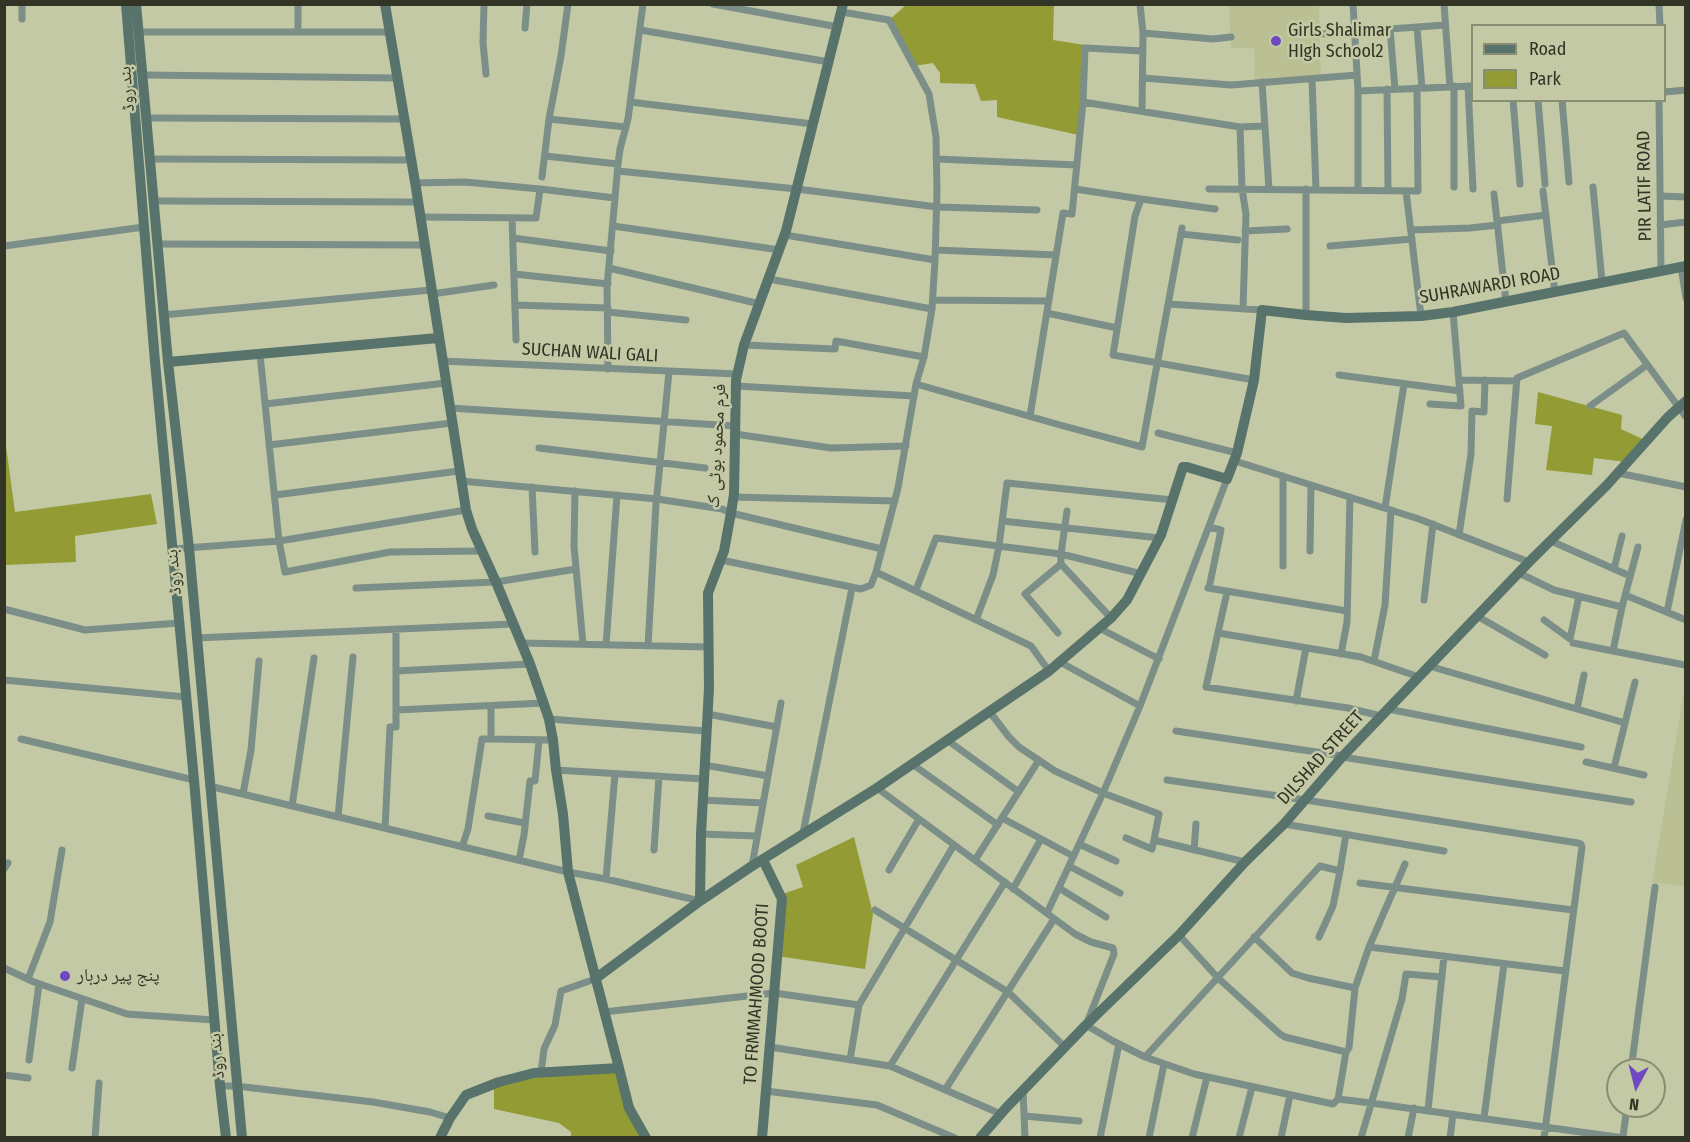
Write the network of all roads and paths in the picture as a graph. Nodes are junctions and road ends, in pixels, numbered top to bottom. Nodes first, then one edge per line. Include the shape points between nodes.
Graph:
1 (22, 4) edge
2 (126, 4) edge
3 (136, 4) edge
4 (298, 4) edge
5 (385, 4) edge
6 (484, 4) edge
7 (527, 4) edge
8 (568, 4) edge
9 (643, 4) edge
10 (713, 4) edge
11 (1140, 4) edge
12 (1353, 4) edge
13 (1444, 4) edge
14 (1659, 4) edge
15 (842, 8) edge
16 (22, 19) dead end
17 (1660, 24) edge
18 (1445, 25) junction
19 (838, 27) junction
20 (1417, 27) junction
21 (525, 28) dead end
22 (1389, 29) junction
23 (640, 30) junction
24 (1355, 31) junction
25 (139, 32) junction
26 (298, 32) junction
27 (390, 32) junction
28 (1143, 33) junction
29 (1320, 34) dead end
30 (1231, 37) dead end
31 (1143, 51) junction
32 (829, 62) junction
33 (486, 74) dead end
34 (142, 75) junction
35 (1357, 75) junction
36 (397, 78) junction
37 (1143, 78) junction
38 (1312, 79) junction
39 (1262, 82) junction
40 (1470, 86) edge
41 (1452, 87) junction
42 (1420, 88) junction
43 (1391, 89) junction
44 (1686, 90) edge
45 (1358, 91) junction
46 (1666, 92) edge
47 (630, 102) junction
48 (1083, 102) junction
49 (1513, 102) edge
50 (1538, 102) edge
51 (1562, 102) edge
52 (1659, 102) edge
53 (1142, 111) junction
54 (146, 118) junction
55 (404, 119) junction
56 (549, 119) junction
57 (813, 124) junction
58 (1265, 126) junction
59 (1240, 127) junction
60 (626, 128) junction
61 (545, 156) junction
62 (150, 159) junction
63 (936, 159) junction
64 (411, 160) junction
65 (1077, 165) junction
66 (618, 167) junction
67 (542, 177) dead end
68 (1569, 182) dead end
69 (415, 183) junction
70 (1521, 184) dead end
71 (1593, 186) dead end
72 (1454, 187) dead end
73 (540, 189) junction
74 (797, 189) junction
75 (1075, 189) junction
76 (1209, 189) dead end
77 (1242, 189) junction
78 (1269, 189) junction
79 (1306, 189) junction
80 (1473, 189) dead end
81 (1316, 190) junction
82 (1358, 190) junction
83 (1388, 190) junction
84 (1406, 191) junction
85 (1494, 194) dead end
86 (1660, 196) junction
87 (1686, 197) edge
88 (615, 198) junction
89 (1141, 199) junction
90 (154, 201) junction
91 (418, 202) junction
92 (937, 207) junction
93 (1215, 209) dead end
94 (1037, 210) dead end
95 (1546, 215) junction
96 (420, 217) junction
97 (512, 218) junction
98 (1686, 222) edge
99 (1497, 223) junction
100 (1660, 225) junction
101 (613, 226) junction
102 (144, 227) junction
103 (1287, 229) dead end
104 (1411, 230) junction
105 (1245, 231) junction
106 (785, 235) junction
107 (513, 238) junction
108 (1412, 238) junction
109 (1238, 240) dead end
110 (157, 244) junction
111 (424, 245) junction
112 (4, 246) edge
113 (1330, 246) dead end
114 (780, 250) junction
115 (936, 250) junction
116 (610, 251) junction
117 (1056, 255) junction
118 (936, 260) junction
119 (1683, 266) edge
120 (609, 268) junction
121 (1661, 270) junction
122 (514, 273) junction
123 (769, 279) junction
124 (1602, 282) junction
125 (608, 284) junction
126 (494, 285) dead end
127 (432, 292) junction
128 (1555, 293) junction
129 (1686, 298) edge
130 (933, 300) junction
131 (1049, 301) junction
132 (1506, 302) junction
133 (759, 304) junction
134 (1168, 304) junction
135 (515, 305) junction
136 (932, 309) junction
137 (1243, 309) junction
138 (608, 310) junction
139 (1262, 310) junction
140 (1454, 312) junction
141 (1047, 313) junction
142 (164, 315) junction
143 (1306, 315) junction
144 (1421, 316) junction
145 (686, 320) dead end
146 (1117, 328) junction
147 (438, 338) junction
148 (516, 339) dead end
149 (744, 345) junction
150 (260, 354) junction
151 (924, 357) junction
152 (442, 361) junction
153 (168, 362) junction
154 (1157, 362) junction
155 (1647, 365) junction
156 (608, 369) junction
157 (669, 372) junction
158 (737, 374) junction
159 (1339, 375) dead end
160 (1254, 380) junction
161 (1460, 380) junction
162 (1485, 380) junction
163 (1516, 381) junction
164 (446, 383) junction
165 (916, 384) junction
166 (1404, 384) junction
167 (736, 386) junction
168 (1460, 391) junction
169 (914, 396) junction
170 (265, 404) junction
171 (1430, 404) dead end
172 (1682, 405) edge
173 (1590, 406) dead end
174 (450, 408) junction
175 (1030, 416) junction
176 (1686, 417) edge
177 (664, 421) junction
178 (452, 423) junction
179 (735, 430) junction
180 (1158, 433) dead end
181 (270, 445) junction
182 (906, 446) junction
183 (539, 448) dead end
184 (1236, 457) junction
185 (660, 462) junction
186 (705, 468) dead end
187 (1618, 473) junction
188 (460, 476) junction
189 (1283, 476) junction
190 (1227, 479) junction
191 (1311, 485) junction
192 (532, 487) junction
193 (1686, 487) edge
194 (575, 491) junction
195 (274, 495) junction
196 (617, 495) junction
197 (733, 497) junction
198 (1350, 497) junction
199 (657, 499) junction
200 (1507, 499) dead end
201 (1173, 500) junction
202 (895, 501) junction
203 (1388, 509) junction
204 (466, 510) junction
205 (1067, 511) dead end
206 (731, 513) junction
207 (1686, 520) edge
208 (1002, 521) junction
209 (1433, 524) junction
210 (1209, 527) junction
211 (1065, 528) junction
212 (1459, 535) junction
213 (1622, 536) dead end
214 (1160, 538) junction
215 (279, 541) junction
216 (1551, 541) junction
217 (999, 546) junction
218 (1638, 547) dead end
219 (189, 548) junction
220 (172, 549) junction
221 (882, 549) junction
222 (481, 551) junction
223 (1310, 551) dead end
224 (535, 552) dead end
225 (1061, 554) junction
226 (721, 560) junction
227 (1529, 562) junction
228 (1062, 564) junction
229 (1282, 566) dead end
230 (576, 569) junction
231 (1614, 569) junction
232 (876, 572) junction
233 (1519, 573) junction
234 (1142, 574) junction
235 (1630, 576) junction
236 (496, 582) junction
237 (356, 588) dead end
238 (852, 588) junction
239 (916, 590) junction
240 (1227, 592) junction
241 (1625, 595) junction
242 (1579, 596) junction
243 (1424, 600) dead end
244 (1622, 607) junction
245 (4, 609) edge
246 (1347, 611) junction
247 (1667, 612) junction
248 (1477, 616) junction
249 (1111, 618) junction
250 (976, 620) junction
251 (1544, 620) dead end
252 (1686, 620) edge
253 (179, 623) junction
254 (513, 624) junction
255 (396, 629) junction
256 (1101, 629) junction
257 (1058, 633) dead end
258 (1218, 633) junction
259 (196, 638) junction
260 (522, 643) junction
261 (1573, 643) dead end
262 (583, 644) junction
263 (606, 645) junction
264 (648, 646) junction
265 (709, 647) junction
266 (1306, 648) junction
267 (1614, 651) junction
268 (1341, 654) junction
269 (1545, 655) dead end
270 (353, 657) dead end
271 (314, 658) dead end
272 (1159, 659) junction
273 (259, 661) dead end
274 (1060, 662) junction
275 (1374, 662) junction
276 (530, 664) junction
277 (1685, 664) edge
278 (1429, 666) junction
279 (396, 671) junction
280 (1049, 671) junction
281 (1584, 675) dead end
282 (1419, 677) junction
283 (4, 680) edge
284 (1635, 682) dead end
285 (186, 698) junction
286 (1296, 701) junction
287 (544, 703) junction
288 (781, 703) dead end
289 (491, 706) junction
290 (1140, 706) junction
291 (1577, 709) junction
292 (396, 710) junction
293 (989, 711) junction
294 (1385, 713) junction
295 (707, 714) junction
296 (549, 719) junction
297 (1625, 723) junction
298 (777, 727) junction
299 (706, 731) junction
300 (1176, 731) dead end
301 (21, 739) dead end
302 (491, 739) junction
303 (553, 740) junction
304 (947, 740) junction
305 (539, 741) junction
306 (1581, 747) dead end
307 (1343, 756) junction
308 (1039, 760) junction
309 (1586, 762) dead end
310 (912, 764) junction
311 (704, 765) junction
312 (1614, 768) junction
313 (556, 770) junction
314 (615, 774) junction
315 (1644, 774) dead end
316 (660, 776) junction
317 (768, 776) junction
318 (704, 779) junction
319 (194, 780) junction
320 (1167, 780) dead end
321 (209, 786) junction
322 (877, 788) junction
323 (1019, 792) junction
324 (1103, 793) junction
325 (243, 794) junction
326 (702, 800) junction
327 (1306, 800) junction
328 (1631, 802) dead end
329 (763, 803) junction
330 (292, 806) junction
331 (488, 816) dead end
332 (338, 817) junction
333 (919, 819) junction
334 (1000, 822) junction
335 (525, 823) junction
336 (1196, 824) dead end
337 (1284, 824) junction
338 (385, 828) junction
339 (803, 832) junction
340 (701, 834) junction
341 (1346, 834) junction
342 (757, 836) junction
343 (1126, 838) dead end
344 (1041, 839) junction
345 (1155, 840) junction
346 (1079, 844) junction
347 (954, 845) junction
348 (462, 847) junction
349 (62, 850) dead end
350 (654, 850) dead end
351 (1194, 850) junction
352 (1444, 850) dead end
353 (1073, 855) junction
354 (519, 860) junction
355 (763, 860) junction
356 (975, 860) junction
357 (1116, 861) dead end
358 (1245, 862) junction
359 (1405, 864) dead end
360 (752, 866) junction
361 (1069, 866) junction
362 (889, 870) dead end
363 (1340, 871) junction
364 (568, 872) junction
365 (606, 879) junction
366 (1005, 882) junction
367 (1360, 883) dead end
368 (1394, 887) junction
369 (1654, 887) dead end
370 (1059, 888) junction
371 (1013, 889) junction
372 (1120, 893) dead end
373 (700, 901) junction
374 (875, 910) dead end
375 (1573, 910) junction
376 (1047, 913) junction
377 (1106, 917) dead end
378 (1054, 919) junction
379 (905, 928) junction
380 (1179, 934) junction
381 (1254, 937) junction
382 (1319, 937) dead end
383 (1368, 947) junction
384 (1444, 956) junction
385 (956, 960) junction
386 (1504, 964) junction
387 (6, 971) edge
388 (1565, 971) junction
389 (1442, 977) junction
390 (1218, 978) junction
391 (595, 979) junction
392 (28, 980) junction
393 (39, 984) junction
394 (1355, 988) junction
395 (1008, 992) junction
396 (774, 993) junction
397 (82, 999) junction
398 (859, 1005) junction
399 (604, 1012) junction
400 (214, 1020) junction
401 (1086, 1025) junction
402 (1119, 1044) junction
403 (770, 1047) junction
404 (1065, 1047) junction
405 (1346, 1052) junction
406 (1145, 1057) junction
407 (1633, 1058) edge
408 (29, 1060) dead end
409 (850, 1060) junction
410 (1164, 1064) junction
411 (890, 1066) junction
412 (72, 1068) dead end
413 (618, 1068) junction
414 (541, 1073) junction
415 (4, 1075) edge
416 (1207, 1077) junction
417 (28, 1078) dead end
418 (99, 1083) dead end
419 (220, 1086) junction
420 (236, 1086) junction
421 (1252, 1087) junction
422 (945, 1090) junction
423 (1023, 1090) junction
424 (766, 1091) junction
425 (1290, 1095) junction
426 (1338, 1099) junction
427 (1371, 1103) junction
428 (1414, 1108) junction
429 (1428, 1110) junction
430 (1001, 1114) junction
431 (1453, 1114) junction
432 (1024, 1116) junction
433 (450, 1118) junction
434 (1484, 1118) junction
435 (1625, 1118) edge
436 (1079, 1121) dead end
437 (1546, 1127) junction
438 (1596, 1136) edge
439 (95, 1137) edge
440 (226, 1137) edge
441 (242, 1137) edge
442 (440, 1137) edge
443 (646, 1137) edge
444 (762, 1137) edge
445 (955, 1137) edge
446 (980, 1137) edge
447 (1025, 1137) edge
448 (1100, 1137) edge
449 (1149, 1137) edge
450 (1192, 1137) edge
451 (1239, 1137) edge
452 (1281, 1137) edge
453 (1361, 1137) edge
454 (1408, 1137) edge
455 (1450, 1137) edge
456 (1544, 1137) edge
457 (1623, 1137) edge

1 - 16 street
2 - 102 street, بند روڈ
3 - 25 street, بند روڈ
4 - 26 street
5 - 27 street
6 - 33 street
7 - 21 street
8 - 56 street
9 - 23 street
10 - 19 street
11 - 28 street
12 - 24 street
13 - 18 street
14 - 17 street
15 - 19 street, فرم محمود بوٹی ک
15 - 63 street via 889,20 929,94
18 - 20 street
18 - 41 street
19 - 32 street, فرم محمود بوٹی ک
20 - 22 street
20 - 42 street
22 - 24 street
22 - 43 street
23 - 32 street
23 - 47 street
24 - 29 street
24 - 35 street
25 - 26 street
25 - 34 street, بند روڈ
26 - 27 street
27 - 36 street
28 - 30 street
28 - 31 street
31 - 37 street
31 - 48 street via 1085,48
32 - 57 street, فرم محمود بوٹی ک
34 - 36 street
34 - 54 street, بند روڈ
35 - 38 street
35 - 45 street
36 - 55 street
37 - 39 street via 1231,85
37 - 53 street
38 - 39 street
38 - 81 street
39 - 58 street
40 - 41 street
40 - 80 street
41 - 42 street
41 - 72 street
42 - 43 street
42 - 84 street via 1418,191
43 - 45 street
43 - 83 street
44 - 46 street
45 - 82 street
47 - 57 street
47 - 60 street
48 - 53 street
48 - 65 street
49 - 70 street
50 - 95 street
51 - 68 street
52 - 86 street, PIR LATIF ROAD
53 - 59 street
54 - 55 street
54 - 62 street, بند روڈ
55 - 64 street
56 - 60 street
56 - 61 street
57 - 74 street, فرم محمود بوٹی ک
58 - 59 street
58 - 78 street
59 - 77 street
60 - 66 street
61 - 66 street
61 - 67 street
62 - 64 street
62 - 90 street, بند روڈ
63 - 65 street
63 - 92 street
64 - 69 street
65 - 75 street
66 - 74 street
66 - 88 street
69 - 73 street via 465,182
69 - 91 street
71 - 124 street
73 - 88 street
73 - 97 street via 536,218
74 - 92 street
74 - 106 street, فرم محمود بوٹی ک
75 - 89 street
75 - 117 street via 1072,214 1063,213
76 - 77 street
77 - 78 street
77 - 105 street
78 - 79 street
79 - 81 street
79 - 143 street
81 - 82 street
82 - 83 street
83 - 84 street
84 - 104 street
85 - 99 street
86 - 87 street
86 - 100 street, PIR LATIF ROAD
88 - 101 street
89 - 93 street
89 - 146 street
90 - 91 street
90 - 110 street, بند روڈ
91 - 96 street
92 - 94 street
92 - 115 street
95 - 99 street
95 - 128 street
96 - 97 street
96 - 111 street
97 - 107 street
98 - 100 street
99 - 104 street
99 - 132 street
100 - 121 street, PIR LATIF ROAD
101 - 114 street
101 - 116 street
102 - 112 street
102 - 220 street, بند روڈ
103 - 105 street
104 - 108 street
105 - 137 street
106 - 114 street, فرم محمود بوٹی ک
106 - 118 street
107 - 116 street
107 - 122 street
108 - 113 street
108 - 144 street
109 - 134 street via 1181,231
110 - 111 street
110 - 142 street, بند روڈ
111 - 127 street
114 - 123 street, فرم محمود بوٹی ک
115 - 117 street
115 - 118 street
116 - 120 street
117 - 131 street
118 - 130 street
119 - 121 street, SUHRAWARDI ROAD
119 - 129 street
120 - 125 street
120 - 133 street
121 - 124 street, SUHRAWARDI ROAD
122 - 125 street
122 - 135 street
123 - 133 street, فرم محمود بوٹی ک
123 - 136 street
124 - 128 street, SUHRAWARDI ROAD
125 - 138 street
126 - 127 street
127 - 142 street
127 - 147 street
128 - 132 street, SUHRAWARDI ROAD
130 - 131 street
130 - 136 street
131 - 141 street
132 - 140 street, SUHRAWARDI ROAD
133 - 149 street, فرم محمود بوٹی ک
134 - 137 street
134 - 154 street
135 - 138 street
135 - 148 street
136 - 151 street
137 - 139 street
138 - 145 street
138 - 156 street
139 - 143 street, SUHRAWARDI ROAD
139 - 160 street
140 - 144 street, SUHRAWARDI ROAD
140 - 161 street
141 - 146 street
141 - 175 street
142 - 153 street, بند روڈ
143 - 144 street, SUHRAWARDI ROAD
146 - 154 street via 1113,355
147 - 150 street
147 - 152 street
149 - 151 street via 835,349 836,341
149 - 158 street, فرم محمود بوٹی ک
150 - 153 street
150 - 170 street
151 - 165 street
152 - 156 street, SUCHAN WALI GALI
152 - 164 street
153 - 219 street, بند روڈ
154 - 160 street
154 - 175 street via 1142,447
155 - 163 street via 1624,333
155 - 172 street
155 - 173 street
156 - 157 street, SUCHAN WALI GALI
157 - 158 street, SUCHAN WALI GALI
157 - 177 street
158 - 167 street, فرم محمود بوٹی ک
159 - 166 street
160 - 184 street
161 - 162 street
161 - 168 street
162 - 163 street
162 - 212 street via 1484,412 1472,411 1471,454
163 - 200 street
164 - 170 street
164 - 174 street
165 - 169 street
165 - 175 street
166 - 168 street
166 - 203 street
167 - 169 street
167 - 179 street, فرم محمود بوٹی ک
168 - 171 street via 1461,406
169 - 182 street
170 - 181 street
172 - 176 street
172 - 187 street, DILSHAD STREET
174 - 177 street
174 - 178 street
177 - 179 street
177 - 185 street
178 - 181 street
178 - 188 street
179 - 182 street via 831,448
179 - 197 street, فرم محمود بوٹی ک
180 - 184 street
181 - 195 street
182 - 202 street
183 - 185 street
184 - 189 street
184 - 190 street
185 - 186 street
185 - 199 street
187 - 193 street
187 - 216 street, DILSHAD STREET
188 - 192 street
188 - 195 street
188 - 204 street
189 - 191 street
189 - 229 street
190 - 201 street via 1183,467
190 - 210 street
191 - 198 street
191 - 223 street
192 - 194 street
192 - 224 street
194 - 196 street
194 - 230 street
195 - 215 street
196 - 199 street
196 - 263 street
197 - 202 street
197 - 206 street, فرم محمود بوٹی ک
198 - 203 street
198 - 246 street
199 - 206 street
199 - 264 street
201 - 208 street via 1006,483
201 - 214 street
202 - 221 street
203 - 209 street
203 - 275 street via 1385,605
204 - 215 street
204 - 222 street
205 - 211 street
206 - 221 street
206 - 226 street, فرم محمود بوٹی ک
207 - 247 street
208 - 211 street
208 - 217 street
209 - 212 street
209 - 243 street
210 - 240 street via 1221,530 1208,588
210 - 272 street
211 - 214 street
211 - 225 street
212 - 227 street
213 - 231 street
214 - 234 street
215 - 219 street
215 - 222 street via 285,572 390,552
216 - 227 street, DILSHAD STREET
216 - 231 street
217 - 225 street
217 - 239 street via 936,538
217 - 250 street
218 - 235 street
219 - 220 street
219 - 259 street, بند روڈ
220 - 253 street, بند روڈ
221 - 232 street
222 - 236 street
225 - 228 street
225 - 234 street
226 - 238 street
226 - 265 street, فرم محمود بوٹی ک via 708,593
227 - 233 street, DILSHAD STREET
228 - 249 street
228 - 257 street via 1025,594
230 - 236 street
230 - 262 street
231 - 235 street
232 - 238 street via 871,585 861,590
232 - 239 street
233 - 242 street via 1554,590
233 - 248 street, DILSHAD STREET
234 - 249 street
235 - 241 street
236 - 237 street
236 - 254 street
238 - 339 street
239 - 250 street
240 - 246 street
240 - 258 street
241 - 244 street
241 - 247 street
242 - 244 street
242 - 251 street via 1570,639
244 - 267 street
245 - 253 street via 85,630
246 - 268 street
247 - 252 street
248 - 269 street
248 - 278 street, DILSHAD STREET
249 - 256 street
250 - 280 street via 1031,646
253 - 285 street, بند روڈ
254 - 255 street
254 - 260 street
255 - 259 street
255 - 279 street
256 - 272 street
256 - 274 street
258 - 266 street
258 - 286 street via 1206,687
259 - 321 street, بند روڈ
260 - 262 street
260 - 276 street
261 - 267 street
262 - 263 street
263 - 264 street
264 - 265 street
265 - 295 street, فرم محمود بوٹی ک
266 - 268 street
266 - 286 street
267 - 277 street
268 - 275 street
270 - 332 street
271 - 330 street
272 - 290 street
273 - 325 street
274 - 280 street
274 - 290 street
275 - 282 street
276 - 279 street
276 - 287 street
278 - 282 street, DILSHAD STREET
278 - 291 street
279 - 292 street
280 - 293 street
281 - 291 street
282 - 294 street, DILSHAD STREET
283 - 285 street
284 - 297 street
285 - 319 street, بند روڈ
286 - 294 street
287 - 289 street
287 - 296 street
288 - 298 street
289 - 292 street
289 - 302 street
290 - 324 street
291 - 297 street
292 - 338 street via 396,727 390,727
293 - 304 street
293 - 308 street via 1009,737
294 - 306 street
294 - 307 street, DILSHAD STREET
295 - 298 street
295 - 299 street, فرم محمود بوٹی ک
296 - 299 street
296 - 303 street
297 - 312 street
298 - 317 street
299 - 311 street, فرم محمود بوٹی ک
300 - 307 street
301 - 319 street
302 - 305 street
302 - 348 street via 482,739
303 - 305 street
303 - 313 street
304 - 310 street
304 - 323 street
305 - 335 street
307 - 327 street, DILSHAD STREET
307 - 328 street
308 - 323 street
308 - 324 street
309 - 312 street
310 - 322 street
310 - 334 street
311 - 317 street
311 - 318 street, فرم محمود بوٹی ک
312 - 315 street
313 - 314 street
313 - 364 street
314 - 316 street
314 - 365 street
316 - 318 street
316 - 350 street
317 - 329 street
318 - 326 street, فرم محمود بوٹی ک
319 - 400 street, بند روڈ
320 - 327 street
321 - 325 street
321 - 420 street, بند روڈ
322 - 333 street
322 - 339 street
323 - 334 street
324 - 345 street via 1159,814
324 - 346 street
325 - 330 street
326 - 329 street
326 - 340 street, فرم محمود بوٹی ک
327 - 337 street, DILSHAD STREET
327 - 375 street via 1578,843 1582,847
329 - 342 street
330 - 332 street
331 - 335 street
332 - 338 street
333 - 347 street
333 - 362 street
334 - 344 street
334 - 356 street
335 - 354 street
336 - 351 street
337 - 341 street
337 - 358 street, DILSHAD STREET
338 - 348 street
339 - 355 street
340 - 342 street
340 - 373 street, فرم محمود بوٹی ک
341 - 352 street
341 - 363 street
342 - 360 street
343 - 345 street via 1152,849
344 - 353 street
344 - 371 street
345 - 351 street
346 - 353 street
346 - 357 street
347 - 356 street
347 - 379 street
348 - 354 street
349 - 392 street via 50,922
351 - 358 street
353 - 361 street
354 - 364 street
355 - 360 street
355 - 396 street, TO FRMMAHMOOD BOOTI via 782,899
356 - 366 street
358 - 380 street, DILSHAD STREET
359 - 368 street
360 - 373 street
361 - 370 street
361 - 372 street
363 - 381 street via 1320,866
363 - 382 street via 1333,906
364 - 365 street
364 - 391 street
365 - 373 street
366 - 371 street
366 - 385 street
367 - 368 street
368 - 375 street
368 - 383 street
369 - 407 street
370 - 376 street
370 - 377 street
371 - 376 street
373 - 391 street
374 - 379 street
375 - 388 street
376 - 378 street
378 - 395 street
378 - 401 street via 1074,934 1114,951
379 - 385 street
379 - 398 street
380 - 390 street
380 - 401 street, DILSHAD STREET
381 - 390 street
381 - 394 street via 1292,973
383 - 384 street
383 - 394 street
384 - 386 street
384 - 389 street
385 - 395 street
385 - 411 street
386 - 388 street
386 - 434 street
387 - 392 street
388 - 437 street
389 - 427 street via 1406,974
389 - 429 street
390 - 405 street via 1285,1037
390 - 406 street
391 - 399 street
391 - 414 street via 561,991
392 - 393 street
393 - 397 street
393 - 408 street
394 - 405 street
395 - 404 street
395 - 422 street
396 - 398 street
396 - 399 street
396 - 403 street, TO FRMMAHMOOD BOOTI
397 - 400 street via 127,1014
397 - 412 street
398 - 409 street
399 - 413 street
400 - 419 street, بند روڈ
401 - 402 street
401 - 404 street, DILSHAD STREET
402 - 406 street
402 - 448 street
403 - 409 street
403 - 424 street, TO FRMMAHMOOD BOOTI
404 - 423 street, DILSHAD STREET
405 - 426 street
406 - 410 street
409 - 411 street
410 - 416 street
410 - 449 street
411 - 422 street
413 - 414 street
413 - 443 street via 629,1108
414 - 433 street via 499,1082 466,1095
415 - 417 street
416 - 421 street
416 - 450 street
418 - 439 street
419 - 420 street
419 - 440 street, بند روڈ
420 - 433 street via 373,1102
420 - 441 street, بند روڈ
421 - 425 street
421 - 451 street
422 - 430 street
423 - 430 street, DILSHAD STREET
423 - 432 street
424 - 444 street, TO FRMMAHMOOD BOOTI
424 - 445 street via 877,1105
425 - 426 street via 1333,1104
425 - 452 street
426 - 427 street
427 - 428 street
427 - 453 street
428 - 429 street
428 - 454 street
429 - 431 street
430 - 446 street, DILSHAD STREET
431 - 434 street
431 - 455 street
432 - 436 street
432 - 447 street
433 - 442 street
434 - 437 street
435 - 457 street
437 - 438 street
437 - 456 street
438 - 457 street

